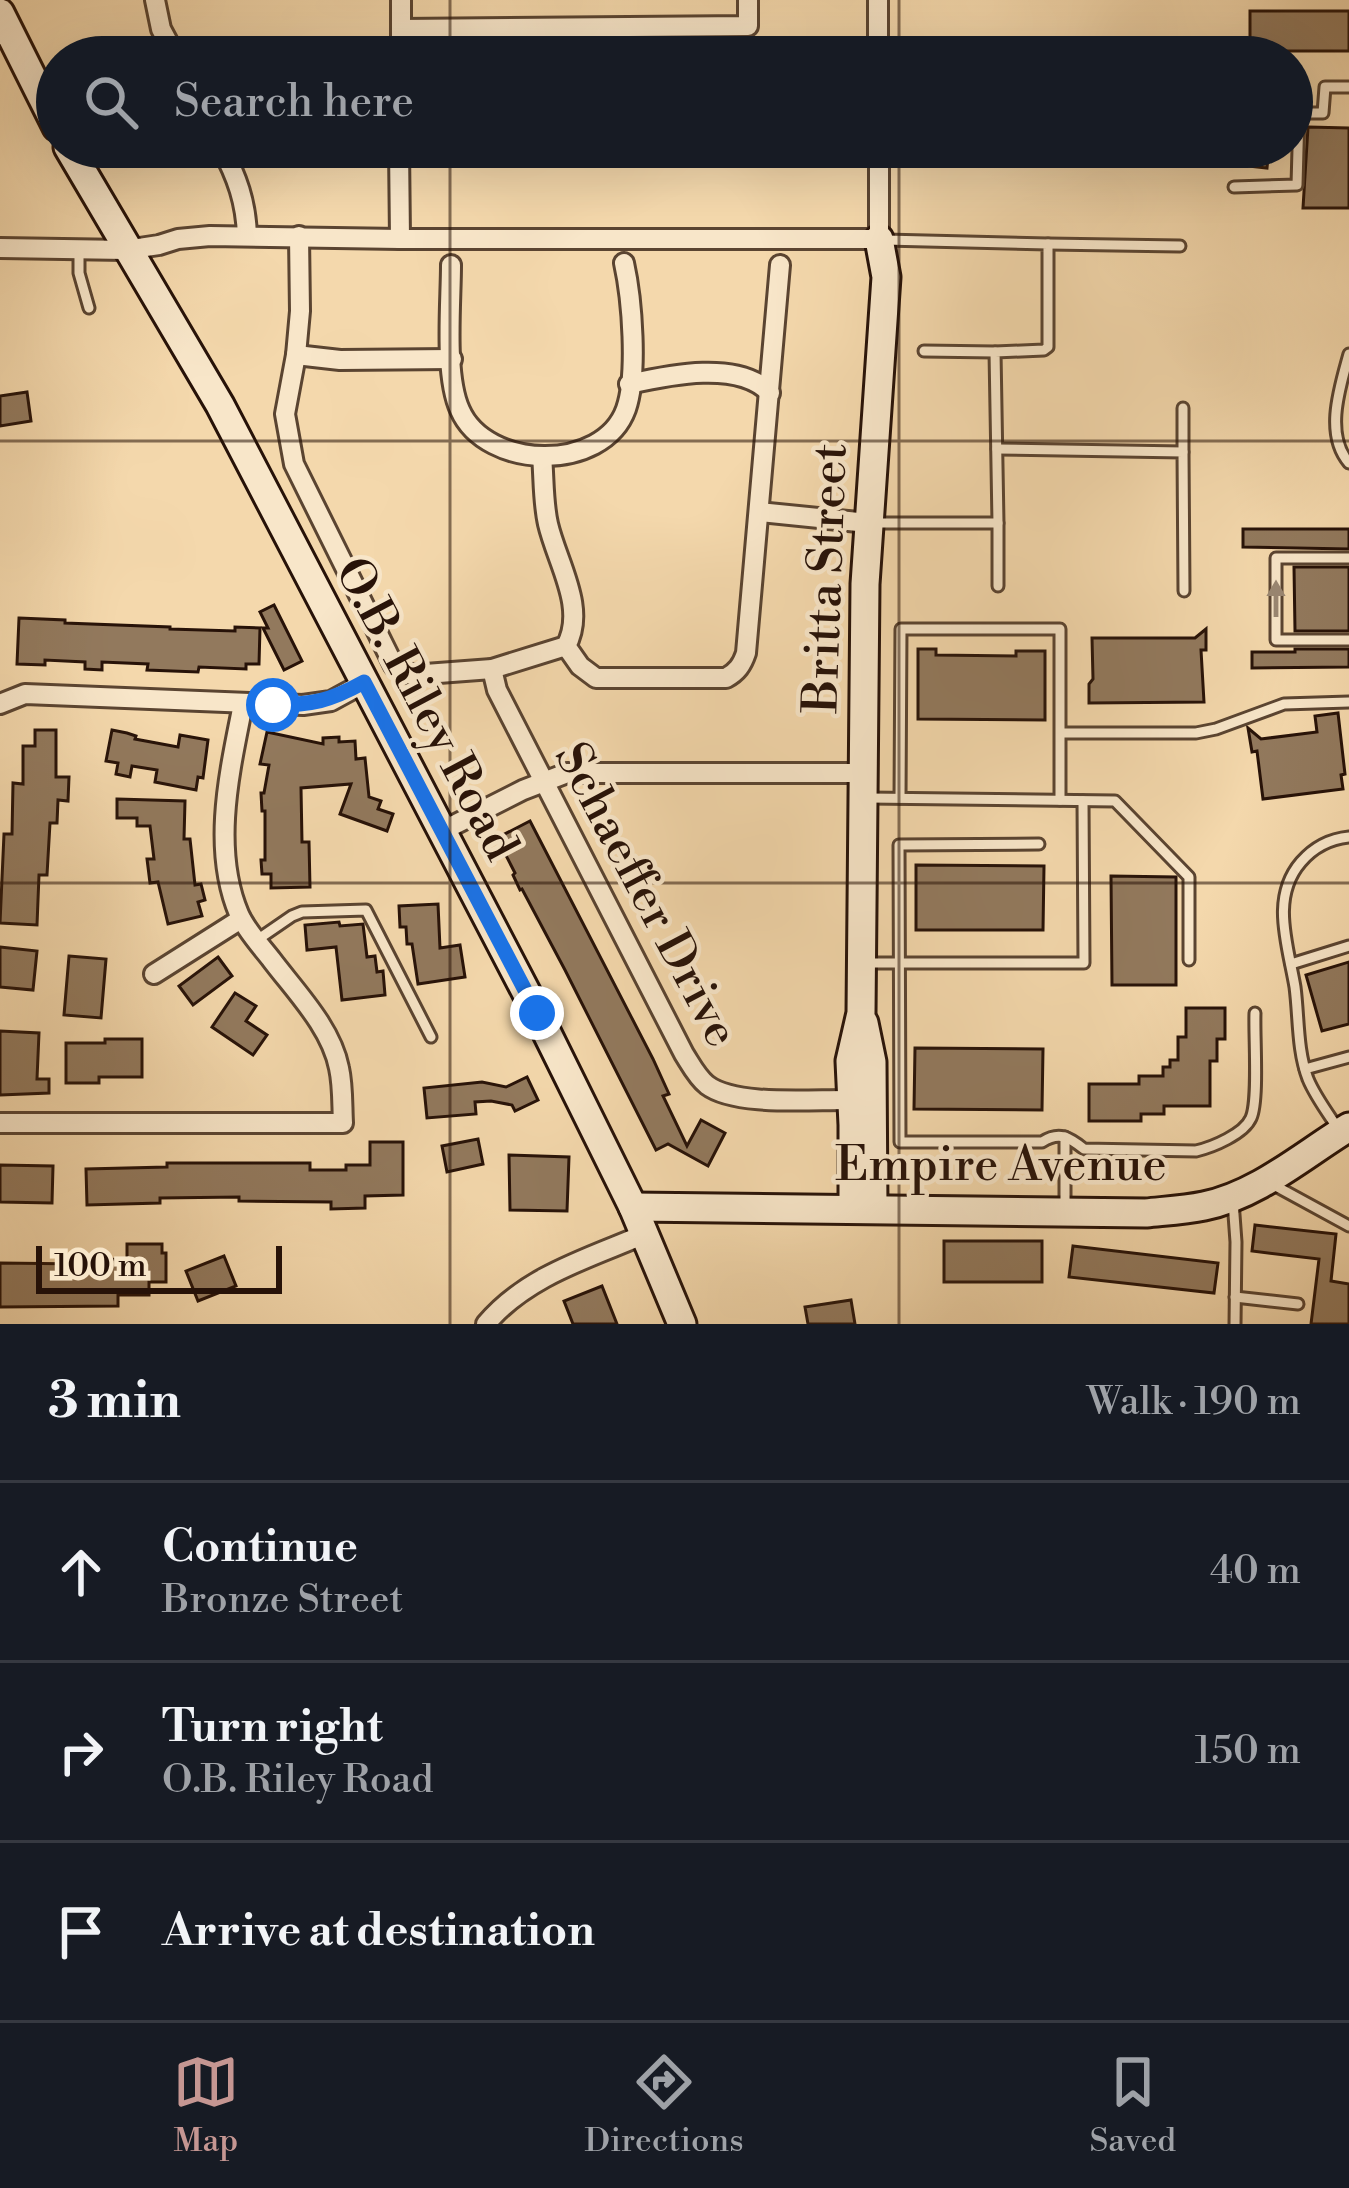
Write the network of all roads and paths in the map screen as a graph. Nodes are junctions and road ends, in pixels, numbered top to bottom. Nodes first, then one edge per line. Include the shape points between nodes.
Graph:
1 (155, 0) edge
2 (401, 0) edge
3 (748, 0) edge
4 (878, 0) edge
5 (0, 14) edge
6 (401, 29) junction
7 (165, 36) edge
8 (401, 36) edge
9 (878, 36) edge
10 (36, 86) edge
11 (1349, 87) edge
12 (1313, 113) edge
13 (80, 168) edge
14 (232, 168) edge
15 (399, 168) edge
16 (879, 168) edge
17 (1297, 168) edge
18 (1234, 187) dead end
19 (247, 236) junction
20 (299, 236) junction
21 (400, 239) junction
22 (879, 239) junction
23 (1048, 244) junction
24 (1180, 246) dead end
25 (79, 249) junction
26 (2, 250) edge
27 (126, 250) junction
28 (624, 263) dead end
29 (451, 265) dead end
30 (780, 266) dead end
31 (89, 308) dead end
32 (924, 351) dead end
33 (995, 352) junction
34 (1349, 353) edge
35 (296, 355) junction
36 (452, 359) junction
37 (629, 384) junction
38 (770, 393) junction
39 (1183, 408) dead end
40 (997, 449) junction
41 (1183, 452) junction
42 (542, 456) junction
43 (1349, 463) edge
44 (760, 512) junction
45 (868, 524) junction
46 (998, 524) junction
47 (1349, 558) edge
48 (998, 586) dead end
49 (1184, 591) dead end
50 (1349, 640) edge
51 (566, 646) junction
52 (492, 669) junction
53 (364, 682) junction
54 (1349, 702) edge
55 (0, 704) edge
56 (243, 704) junction
57 (1061, 733) junction
58 (544, 782) junction
59 (862, 785) junction
60 (900, 798) junction
61 (1060, 800) junction
62 (1083, 801) junction
63 (442, 832) junction
64 (1349, 837) edge
65 (1040, 844) dead end
66 (241, 919) junction
67 (257, 940) junction
68 (1349, 946) edge
69 (1189, 960) dead end
70 (862, 963) junction
71 (899, 963) junction
72 (1291, 964) junction
73 (154, 974) dead end
74 (861, 1013) junction
75 (1255, 1013) dead end
76 (431, 1036) dead end
77 (1349, 1057) edge
78 (1305, 1069) junction
79 (852, 1100) junction
80 (0, 1123) edge
81 (1346, 1134) edge
82 (1065, 1137) junction
83 (1266, 1181) junction
84 (1233, 1196) junction
85 (633, 1207) junction
86 (863, 1209) junction
87 (1065, 1210) junction
88 (1349, 1226) edge
89 (645, 1234) junction
90 (1235, 1297) junction
91 (1298, 1304) dead end
92 (486, 1324) edge
93 (682, 1324) edge
94 (1235, 1324) edge

1 - 7 street
2 - 6 street
3 - 6 street via 748,26
4 - 9 street
5 - 10 street
6 - 8 street
11 - 12 lane via 1325,87 1323,113
13 - 27 street, O.B. Riley Road
14 - 19 street
15 - 21 street
16 - 22 street, Britta Street
17 - 18 lane via 1297,185
19 - 20 street
19 - 27 street
20 - 21 street
20 - 35 street
21 - 22 street
22 - 23 lane
22 - 45 street, Britta Street via 886,277
23 - 24 lane
23 - 33 lane via 1048,347
25 - 26 street
25 - 27 street
25 - 31 lane
27 - 53 street, O.B. Riley Road via 220,405
28 - 37 street
29 - 36 street
30 - 38 street
32 - 33 lane
33 - 40 lane
34 - 43 lane via 1336,404
35 - 36 street
35 - 52 street via 285,414 293,464 394,666 412,675
36 - 42 street via 454,393 474,433 519,455
37 - 38 street via 707,373
37 - 42 street via 626,409 604,436
38 - 44 street
39 - 41 lane
40 - 41 lane
40 - 46 lane
41 - 49 lane
42 - 51 street via 548,524 572,604
44 - 45 street
44 - 51 street via 746,653 735,674 596,678
45 - 46 lane
45 - 59 street, Britta Street
46 - 48 lane
50 -> 47 lane via 1276,640 1276,559
51 - 52 street
52 - 58 street, Schaeffer Drive
53 - 56 street via 331,700
53 - 63 street, O.B. Riley Road
54 - 57 lane via 1284,704 1196,733
55 - 56 street via 25,694
56 - 66 street via 225,820
57 - 60 lane via 1060,629 901,628
57 - 61 lane
58 - 59 street via 568,773
58 - 63 street
58 - 79 street, Schaeffer Drive via 704,1083 745,1099
59 - 60 lane
59 - 70 street, Britta Street
60 - 61 lane
61 - 62 lane
62 - 69 lane via 1115,801 1189,877
62 - 71 lane via 1084,963
63 - 85 street, O.B. Riley Road
64 - 72 lane via 1310,851 1288,882
65 - 71 lane via 899,845
66 - 67 street
66 - 73 street
67 - 76 lane via 302,912 366,910
67 - 80 street via 332,1046 343,1123
68 - 72 lane
70 - 71 lane
70 - 74 street, Britta Street
71 - 82 lane via 900,1142
72 - 78 lane
74 - 79 street, Britta Street via 850,1061
74 - 86 street, Britta Street via 872,1062
75 - 82 lane via 1254,1111 1245,1127 1196,1150 1084,1149
77 - 78 lane
78 - 81 lane
79 - 86 street, Britta Street
81 - 83 street, Empire Avenue
82 - 87 lane
83 - 84 street, Empire Avenue
83 - 88 lane
84 - 87 street, Empire Avenue via 1146,1213
84 - 90 lane
85 - 86 street, Empire Avenue
85 - 89 street, O.B. Riley Road
86 - 87 street, Empire Avenue
89 - 92 street via 520,1291
89 - 93 street, O.B. Riley Road
90 - 91 lane
90 - 94 lane

